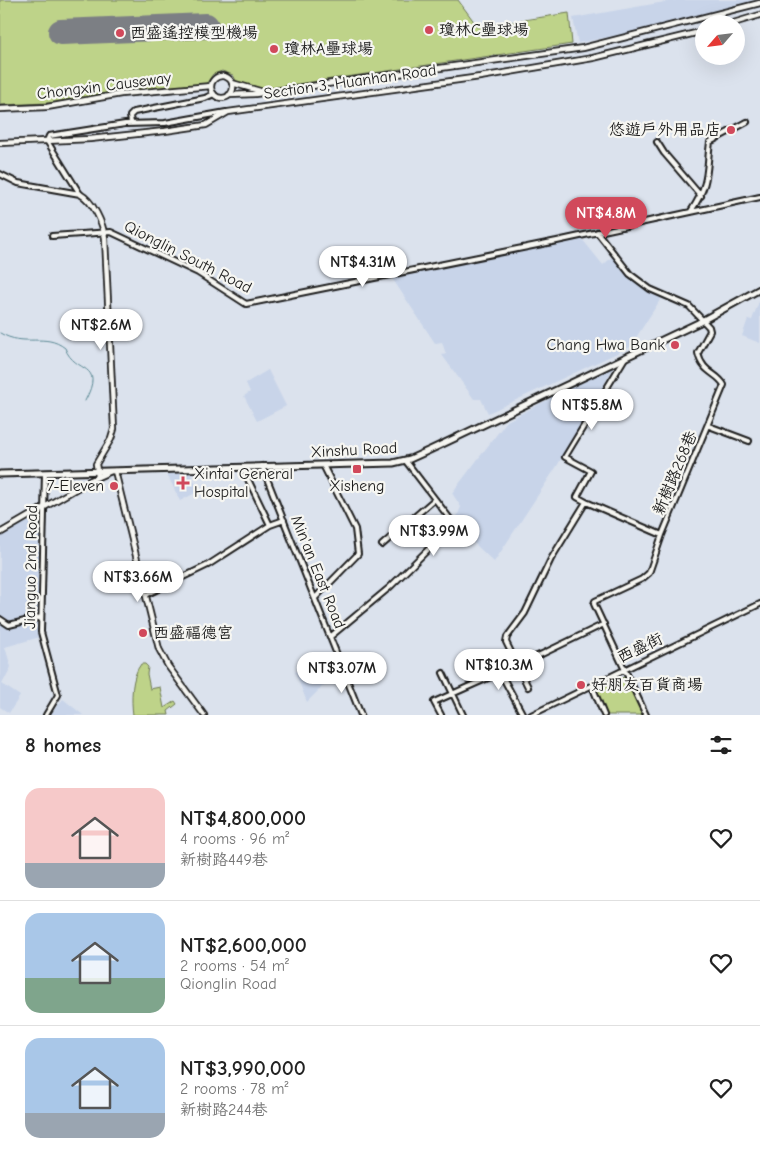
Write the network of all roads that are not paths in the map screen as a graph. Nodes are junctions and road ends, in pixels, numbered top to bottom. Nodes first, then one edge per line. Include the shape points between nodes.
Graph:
1 (760, 3) edge
2 (760, 15) edge
3 (745, 20) edge
4 (695, 34) edge
5 (232, 83) junction
6 (211, 86) junction
7 (261, 92) junction
8 (214, 94) junction
9 (229, 95) junction
10 (0, 109) edge
11 (228, 112) junction
12 (747, 122) dead end
13 (131, 123) junction
14 (47, 141) junction
15 (657, 142) dead end
16 (0, 143) edge
17 (0, 174) edge
18 (80, 194) junction
19 (701, 196) junction
20 (760, 197) edge
21 (690, 211) junction
22 (104, 231) junction
23 (597, 232) junction
24 (52, 236) dead end
25 (760, 289) edge
26 (703, 320) junction
27 (626, 356) junction
28 (709, 426) junction
29 (749, 441) dead end
30 (405, 460) junction
31 (323, 465) junction
32 (262, 466) junction
33 (242, 467) junction
34 (113, 472) junction
35 (45, 473) junction
36 (0, 474) edge
37 (98, 474) junction
38 (435, 499) junction
39 (586, 502) junction
40 (45, 507) junction
41 (284, 520) junction
42 (270, 525) junction
43 (0, 534) edge
44 (662, 535) junction
45 (382, 545) dead end
46 (146, 595) junction
47 (315, 598) junction
48 (760, 604) edge
49 (41, 618) junction
50 (0, 619) edge
51 (604, 624) junction
52 (330, 637) junction
53 (494, 659) dead end
54 (518, 665) junction
55 (625, 669) junction
56 (443, 673) dead end
57 (500, 673) junction
58 (592, 686) junction
59 (528, 687) dead end
60 (452, 694) junction
61 (46, 715) edge
62 (204, 715) edge
63 (361, 715) edge
64 (441, 715) edge
65 (463, 715) edge
66 (523, 715) edge
67 (531, 715) edge
68 (604, 715) edge
69 (646, 715) edge

1 - 7 street, Chongxin Causeway via 583,48
2 - 3 street
4 - 11 street, Section 3, Huanhan Road via 593,58 480,77
5 - 6 street, Chongxin Causeway via 222,76 214,79
5 - 7 street, Chongxin Causeway
5 - 9 street
6 - 8 street
6 - 10 street, Chongxin Causeway via 121,94 47,107
7 - 9 street, Chongxin Causeway
8 - 9 street, Chongxin Causeway via 221,98
8 - 13 street via 134,112 130,116
11 - 13 street via 165,123
11 - 14 street, Section 3, Huanhan Road via 206,125
12 - 19 street via 710,142 708,171
13 - 14 street via 56,134 49,136
14 - 16 street, Section 3, Huanhan Road
14 - 18 street
15 - 19 street
17 - 18 street via 18,183
18 - 22 street via 86,198
19 - 21 street
20 - 21 street, Qionglin South Road
21 - 23 street, Qionglin South Road
22 - 23 street, Qionglin South Road via 198,274 246,304
22 - 24 street
22 - 37 street via 114,429 96,464
23 - 26 street via 630,274 650,289 689,306
25 - 26 main road, Xinshu Road
26 - 27 main road, Xinshu Road
26 - 28 street, 新樹路268巷 via 710,331 698,353 699,358 710,374 724,385
27 - 30 main road, Xinshu Road
27 - 39 street via 565,457 591,472 577,497
28 - 29 street
28 - 44 street, 新樹路268巷
30 - 31 main road, Xinshu Road
30 - 38 street
31 - 32 main road, Xinshu Road
31 - 47 street via 355,529 358,554
32 - 33 main road, Xinshu Road
32 - 41 street, Min'an East Road
33 - 34 main road, Xinshu Road
33 - 42 street
34 - 37 main road, Xinshu Road
34 - 46 street
35 - 36 main road, Xinshu Road
35 - 37 main road, Xinshu Road
35 - 40 street, Jianguo 2nd Road
37 - 40 street
38 - 45 street
38 - 52 street via 454,524 390,587
39 - 44 street, 新樹路268巷
39 - 54 street via 551,559 525,613 507,637 506,642
40 - 43 street
40 - 49 street, Jianguo 2nd Road
41 - 42 street
41 - 47 street, Min'an East Road
42 - 46 street via 208,565
44 - 51 street via 649,573 595,601
46 - 62 street via 162,656
47 - 52 street, Min'an East Road
48 - 55 street, 西盛街
49 - 50 street via 9,625
49 - 61 street, Jianguo 2nd Road via 43,642 58,695
51 - 54 street
51 - 55 street
52 - 63 street, Min'an East Road
53 - 57 street
54 - 57 street
54 - 59 street
55 - 58 street, 西盛街
55 - 69 street
56 - 60 street
57 - 60 street
57 - 66 street
58 - 67 street, 西盛街
58 - 68 street
60 - 64 street via 434,702
60 - 65 street

